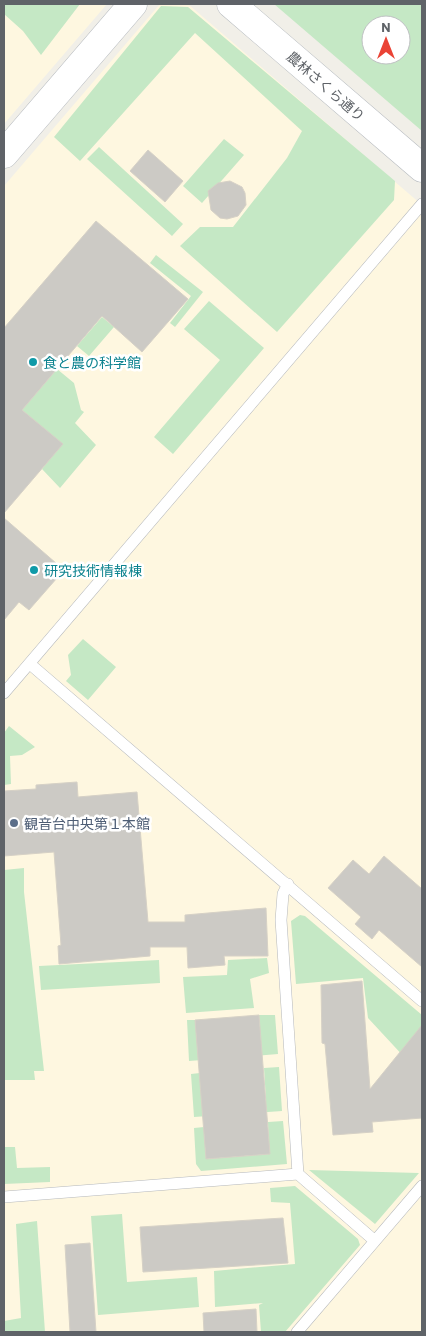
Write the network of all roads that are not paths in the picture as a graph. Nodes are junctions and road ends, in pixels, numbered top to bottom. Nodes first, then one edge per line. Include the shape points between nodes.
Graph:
1 (133, 4) edge
2 (231, 4) edge
3 (4, 154) edge
4 (422, 168) edge
5 (422, 204) edge
6 (30, 664) junction
7 (4, 693) edge
8 (288, 884) junction
9 (422, 1001) edge
10 (298, 1174) junction
11 (422, 1186) edge
12 (4, 1197) edge
13 (375, 1241) junction
14 (297, 1332) edge

1 - 3 street
2 - 4 street, 農林さくら通り
5 - 6 lane
6 - 7 lane
6 - 8 lane
8 - 9 lane
8 - 10 lane via 283,894 281,920
10 - 12 lane
10 - 13 lane
11 - 13 lane
13 - 14 lane

